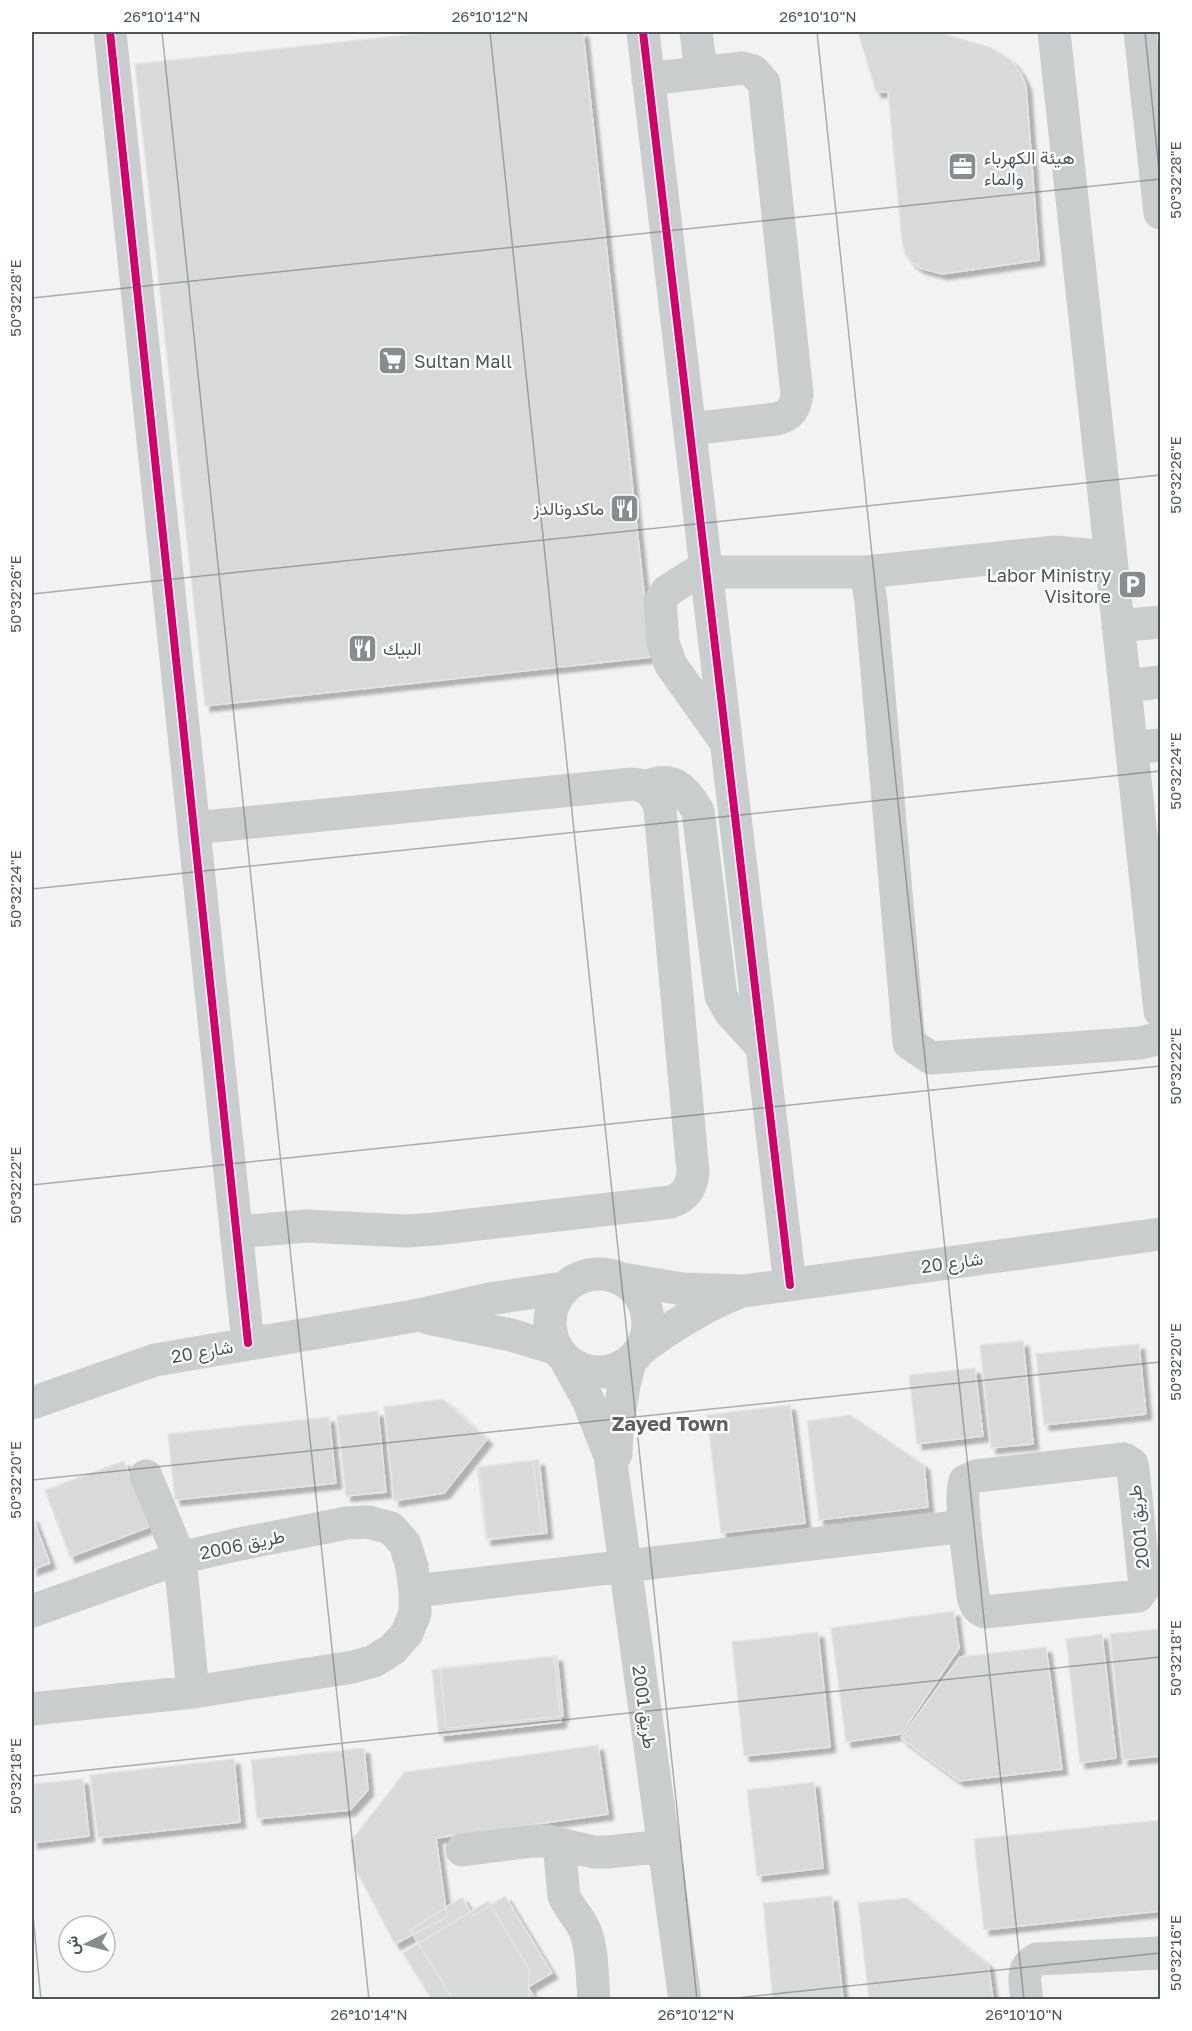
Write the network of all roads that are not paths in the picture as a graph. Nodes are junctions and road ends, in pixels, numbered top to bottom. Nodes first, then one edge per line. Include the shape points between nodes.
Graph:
1 (110, 32) edge
2 (643, 32) edge
3 (696, 32) edge
4 (1054, 32) edge
5 (1140, 32) edge
6 (701, 72) junction
7 (648, 78) junction
8 (1158, 162) edge
9 (1161, 213) edge
10 (690, 429) junction
11 (1110, 557) junction
12 (707, 569) junction
13 (866, 572) junction
14 (1161, 622) edge
15 (1118, 626) junction
16 (1161, 682) edge
17 (1125, 686) junction
18 (726, 743) junction
19 (1146, 746) edge
20 (646, 788) junction
21 (194, 828) junction
22 (1155, 902) edge
23 (1161, 1011) edge
24 (1161, 1038) edge
25 (762, 1047) junction
26 (236, 1232) junction
27 (1161, 1234) edge
28 (622, 1279) junction
29 (790, 1285) junction
30 (563, 1288) junction
31 (744, 1291) junction
32 (414, 1316) junction
33 (248, 1343) junction
34 (561, 1354) junction
35 (636, 1355) junction
36 (32, 1403) edge
37 (146, 1476) dead end
38 (616, 1486) junction
39 (965, 1526) junction
40 (180, 1558) junction
41 (626, 1567) junction
42 (416, 1591) junction
43 (32, 1611) edge
44 (193, 1692) junction
45 (32, 1709) edge
46 (559, 1844) junction
47 (665, 1846) junction
48 (462, 1850) dead end
49 (1161, 1953) edge
50 (594, 2000) edge
51 (685, 2000) edge
52 (1027, 2000) edge

1 - 21 street
2 - 7 street
3 - 6 street
4 - 11 street
5 - 8 street
6 - 7 street
6 - 10 street via 742,68 753,71 764,83 797,394 791,412 784,418
7 - 10 street
8 - 9 street
10 - 12 street
11 - 13 street via 1054,552
11 - 15 street
12 - 13 street
12 - 18 street
12 - 18 street via 666,591 660,601 663,643 671,664
13 - 24 street via 909,1043 931,1058 1142,1043
14 - 15 street
15 - 17 street
16 - 17 street
17 - 19 street
18 - 25 street
19 - 22 street
20 - 21 street via 632,784
20 - 25 street via 655,783 674,784 689,796 698,811 722,996 730,1012
20 - 26 street via 660,809 693,1172 684,1195 671,1202 435,1229 389,1231 306,1226
21 - 26 street
22 - 23 street
25 - 29 street
26 - 33 street
27 - 29 street, شارع 20
28 - 30 street via 591,1274 576,1278
28 - 31 street, شارع 20
28 - 35 street via 645,1302 649,1318 647,1334
29 - 31 street, شارع 20
30 - 32 street, شارع 20
30 - 34 street via 549,1317 551,1334
31 - 35 street, شارع 20 via 707,1305 673,1325
32 - 33 street, شارع 20
32 - 34 street, شارع 20 via 511,1335
33 - 36 street, شارع 20 via 155,1360
34 - 35 street via 581,1370 598,1373 615,1370
34 - 38 street, طريق 2001 via 601,1428
35 - 38 street, طريق 2001 via 621,1392 616,1423
37 - 40 street
38 - 41 street, طريق 2001
39 - 39 street, طريق 2001 via 975,1604 986,1612 1138,1596 1145,1586 1133,1469 1124,1459 970,1477 962,1487
39 - 41 street
40 - 42 street, طريق 2006 via 368,1522 391,1528 405,1544
40 - 43 street, طريق 2006
40 - 44 street
41 - 42 street
41 - 47 street, طريق 2001
42 - 44 street, طريق 2006 via 415,1613 407,1633 393,1649 374,1661
44 - 45 street, طريق 2006
46 - 47 street via 594,1852
46 - 48 street via 533,1840
46 - 50 street via 564,1896 586,1933
47 - 51 street, طريق 2001
49 - 52 street via 1037,1959 1024,1976

